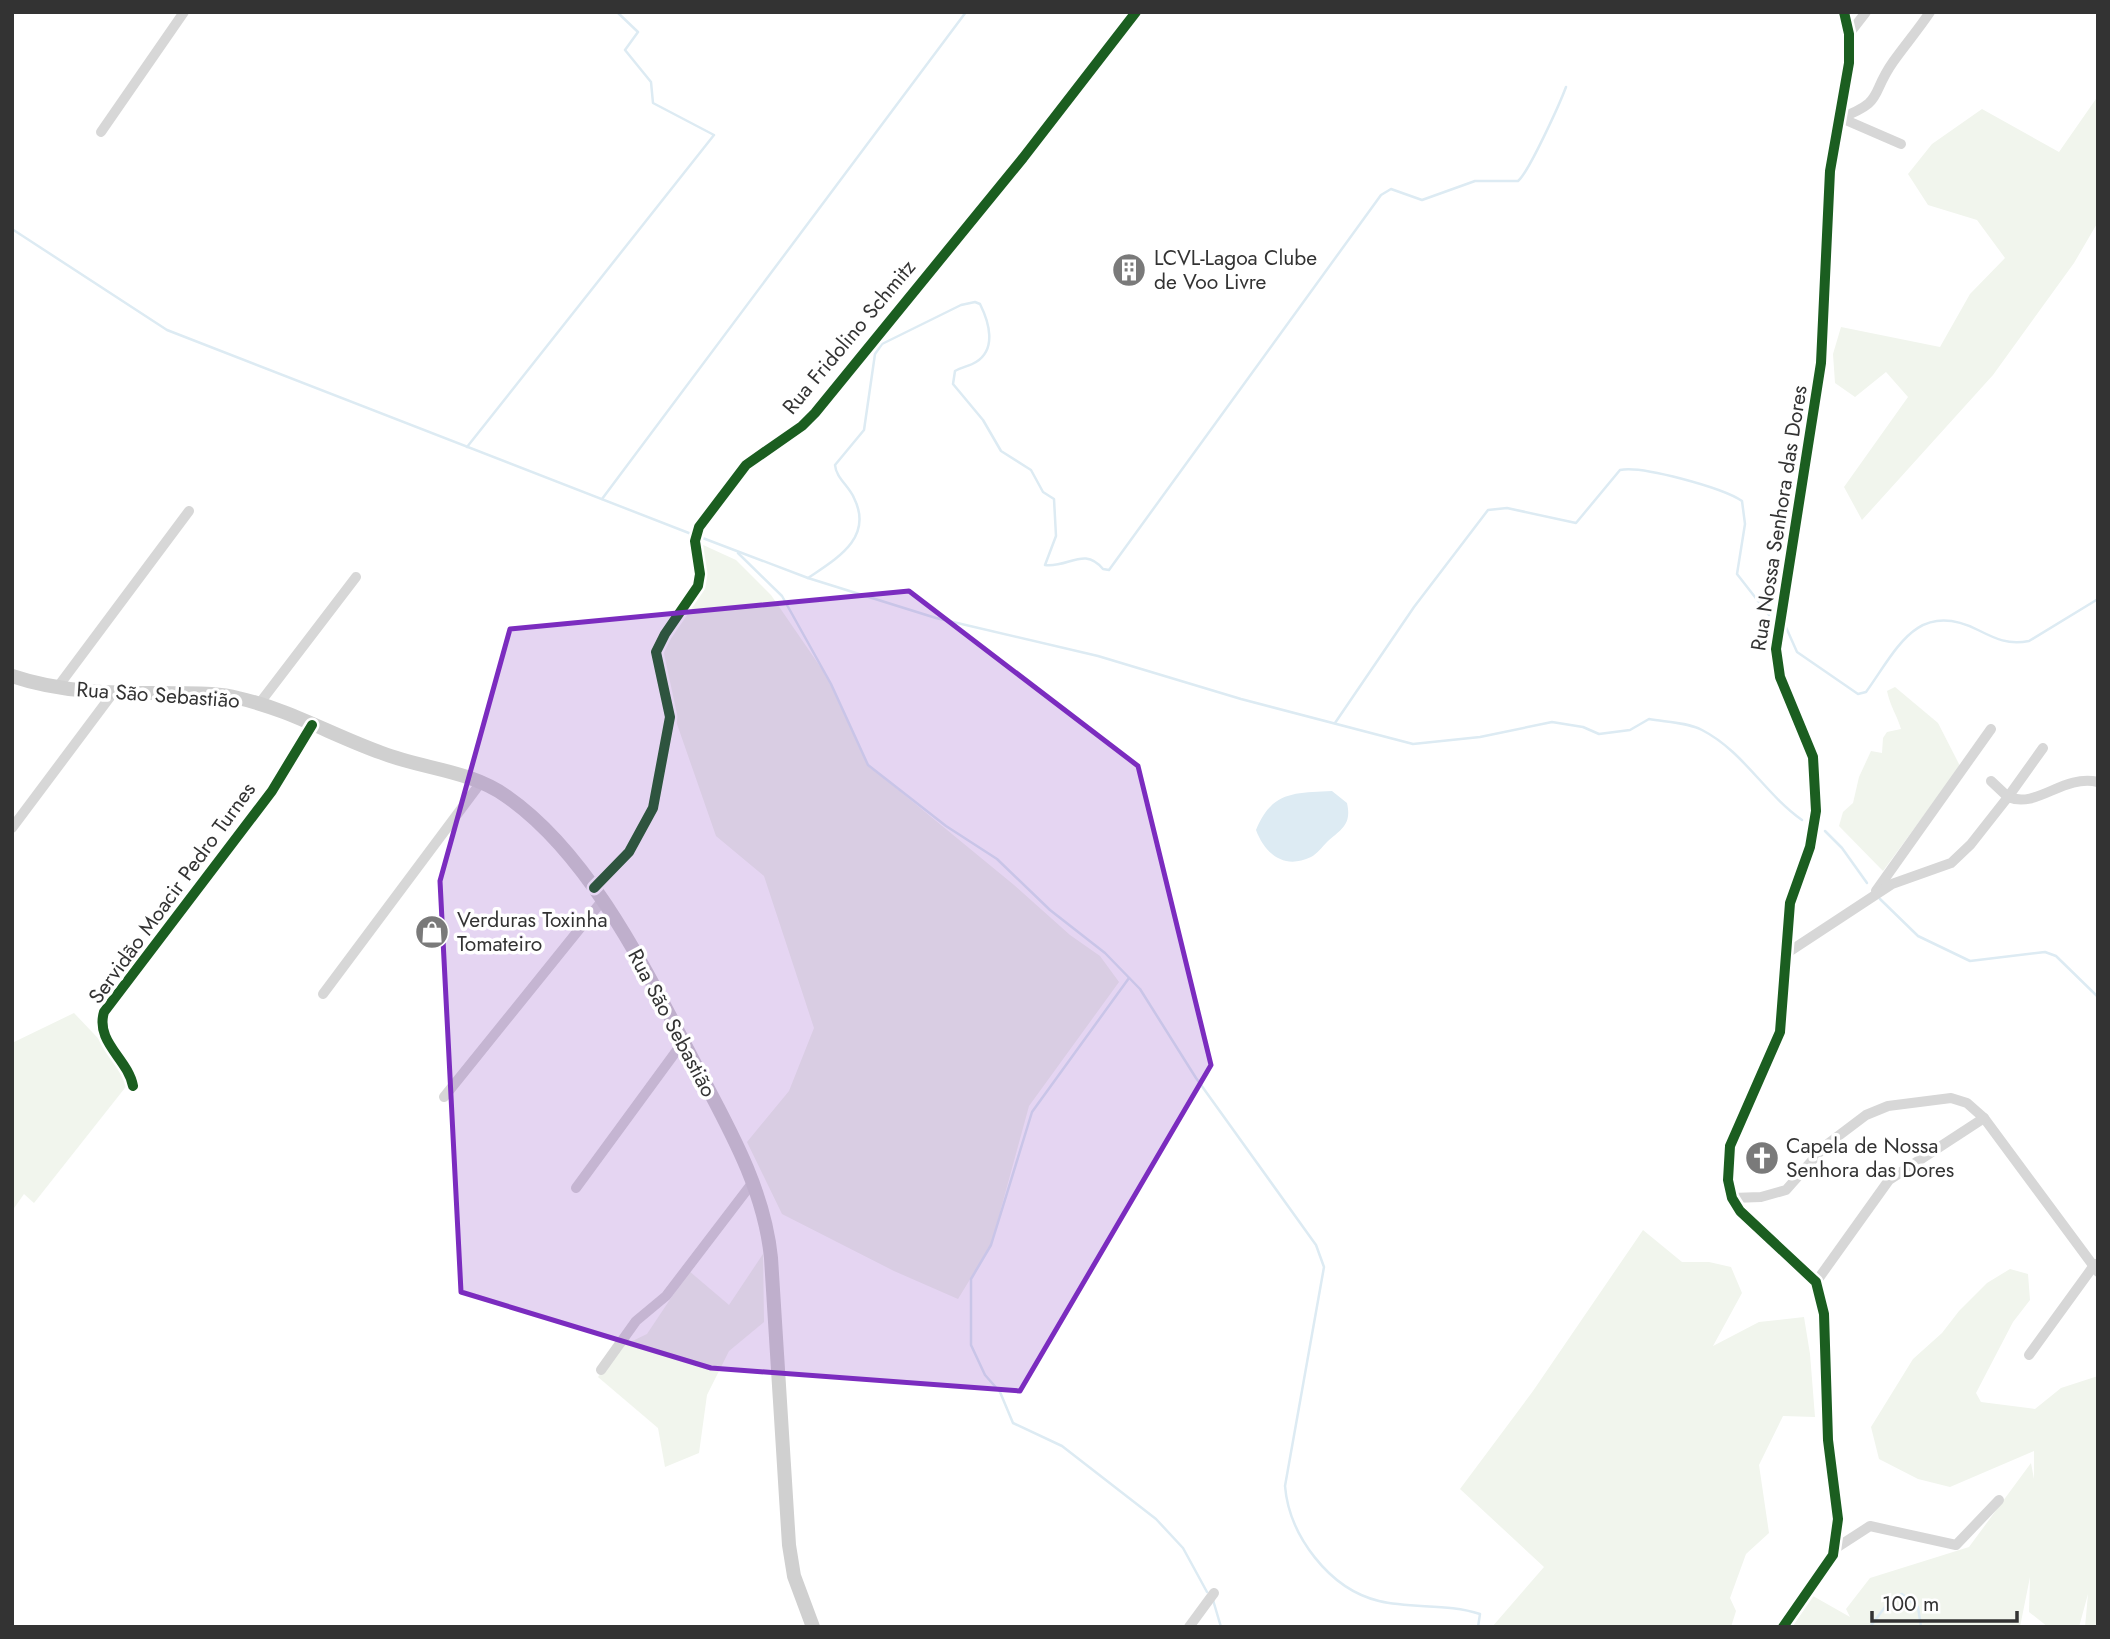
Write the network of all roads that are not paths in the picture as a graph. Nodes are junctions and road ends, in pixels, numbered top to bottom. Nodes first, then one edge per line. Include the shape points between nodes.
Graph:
1 (184, 12) edge
2 (1136, 12) edge
3 (1844, 12) edge
4 (1866, 12) edge
5 (1930, 12) edge
6 (1849, 34) junction
7 (1840, 119) junction
8 (100, 132) dead end
9 (1901, 144) dead end
10 (189, 511) dead end
11 (356, 577) dead end
12 (14, 679) edge
13 (57, 688) junction
14 (113, 693) junction
15 (259, 704) junction
16 (312, 725) junction
17 (1991, 729) dead end
18 (2043, 748) dead end
19 (482, 781) junction
20 (1991, 781) dead end
21 (2098, 782) edge
22 (2008, 797) junction
23 (12, 828) edge
24 (594, 888) junction
25 (1872, 896) junction
26 (602, 901) junction
27 (1784, 955) junction
28 (323, 994) dead end
29 (682, 1039) junction
30 (133, 1086) dead end
31 (444, 1097) dead end
32 (1984, 1118) junction
33 (615, 1123) dead end
34 (753, 1182) junction
35 (576, 1188) dead end
36 (1732, 1198) junction
37 (2096, 1268) edge
38 (1816, 1282) junction
39 (2029, 1355) dead end
40 (601, 1370) dead end
41 (1999, 1500) dead end
42 (1836, 1548) junction
43 (1214, 1593) dead end
44 (813, 1627) edge
45 (1189, 1627) edge
46 (1783, 1627) edge

1 - 8 street
2 - 24 street, Rua Fridolino Schmitz via 810,419 746,465 697,532 698,586 656,652 670,712 653,808 629,852
3 - 6 street, Rua Nossa Senhora das Dores
4 - 6 street
5 - 7 street via 1892,63 1875,98 1862,110
6 - 7 street, Rua Nossa Senhora das Dores
7 - 9 street
7 - 27 street, Rua Nossa Senhora das Dores via 1830,178 1819,385 1776,649 1782,684 1809,743 1817,795 1810,847 1790,903
10 - 13 street
11 - 15 street
12 - 13 main road, Rua São Sebastião
13 - 14 main road, Rua São Sebastião
14 - 15 main road, Rua São Sebastião via 207,694
14 - 23 street
15 - 16 main road, Rua São Sebastião
16 - 19 main road, Rua São Sebastião via 391,757
16 - 30 street, Servidão Moacir Pedro Turnes via 272,791 104,1013 104,1035 127,1067
17 - 25 street
18 - 22 street
19 - 24 main road, Rua São Sebastião via 532,817
19 - 28 street
20 - 22 street
21 - 22 street via 2067,782 2030,800
22 - 25 street via 1951,863
24 - 26 main road, Rua São Sebastião
25 - 27 street
26 - 29 main road, Rua São Sebastião
26 - 31 street
27 - 36 street, Rua Nossa Senhora das Dores via 1777,1043 1730,1146
29 - 33 street
29 - 34 main road, Rua São Sebastião
29 - 35 street
32 - 36 street via 1967,1103 1951,1098 1888,1106 1866,1115 1825,1146 1786,1190
32 - 37 street
32 - 38 street via 1884,1185
34 - 40 street via 666,1296 636,1321
34 - 44 main road, Rua São Sebastião via 771,1251 789,1545 794,1576
36 - 38 street via 1740,1211
37 - 39 street
38 - 42 street via 1824,1322 1828,1440 1838,1519
41 - 42 street via 1956,1545 1870,1526
42 - 46 street
43 - 45 street

